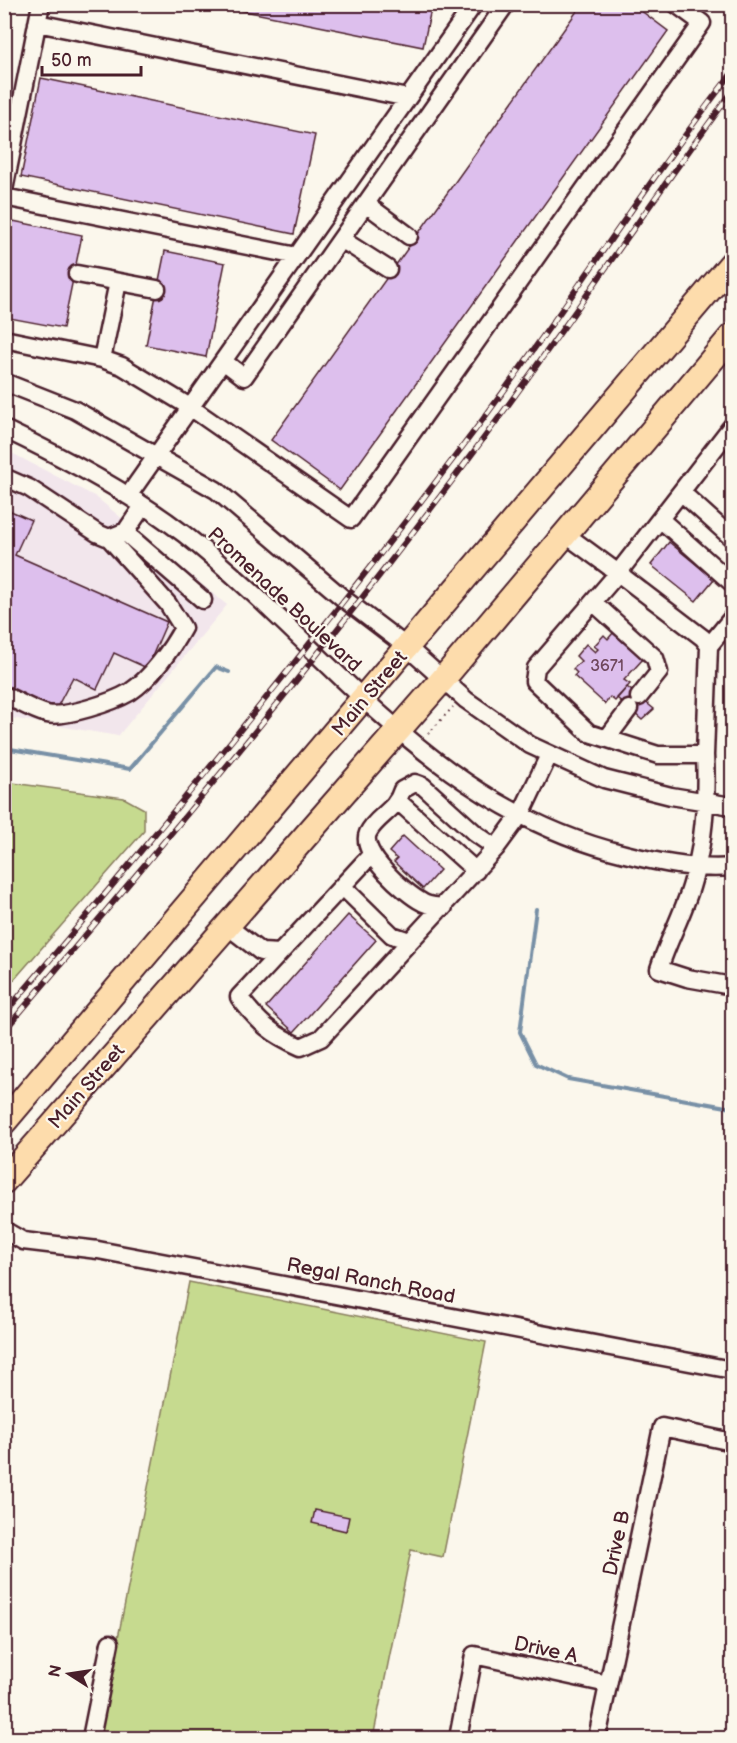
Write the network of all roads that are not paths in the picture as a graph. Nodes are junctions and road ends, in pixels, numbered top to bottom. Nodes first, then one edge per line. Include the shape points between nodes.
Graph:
1 (40, 4) edge
2 (474, 4) edge
3 (506, 4) edge
4 (676, 4) edge
5 (37, 23) junction
6 (408, 98) junction
7 (389, 125) junction
8 (413, 137) junction
9 (4, 190) edge
10 (4, 197) edge
11 (366, 204) junction
12 (409, 236) dead end
13 (341, 239) junction
14 (297, 256) junction
15 (732, 263) edge
16 (388, 269) dead end
17 (77, 273) dead end
18 (118, 282) junction
19 (157, 289) dead end
20 (4, 339) edge
21 (730, 345) edge
22 (102, 359) junction
23 (223, 361) junction
24 (4, 382) edge
25 (190, 407) junction
26 (732, 426) edge
27 (4, 429) edge
28 (156, 455) junction
29 (4, 477) edge
30 (681, 492) junction
31 (128, 496) junction
32 (143, 506) junction
33 (660, 519) junction
34 (129, 530) junction
35 (566, 534) junction
36 (109, 538) junction
37 (732, 538) edge
38 (618, 573) junction
39 (732, 583) edge
40 (203, 600) dead end
41 (593, 602) junction
42 (732, 618) edge
43 (709, 646) junction
44 (407, 647) junction
45 (443, 679) junction
46 (4, 695) edge
47 (363, 700) junction
48 (397, 730) junction
49 (608, 737) junction
50 (549, 755) junction
51 (705, 755) junction
52 (399, 802) junction
53 (705, 802) junction
54 (732, 806) edge
55 (521, 814) junction
56 (496, 848) junction
57 (371, 855) junction
58 (696, 867) junction
59 (732, 867) edge
60 (476, 871) junction
61 (342, 886) junction
62 (444, 907) junction
63 (226, 925) junction
64 (410, 941) junction
65 (280, 953) junction
66 (732, 986) edge
67 (4, 1122) edge
68 (4, 1181) edge
69 (4, 1230) edge
70 (732, 1370) edge
71 (732, 1442) edge
72 (110, 1643) dead end
73 (608, 1684) junction
74 (91, 1738) edge
75 (458, 1738) edge
76 (597, 1738) edge

1 - 5 street
2 - 6 street
3 - 8 street
4 - 25 street via 702,23 351,519
5 - 6 street
5 - 9 street
6 - 7 street
7 - 8 street
7 - 14 street
8 - 11 street
10 - 14 street
11 - 12 street
11 - 13 street
13 - 16 street
13 - 23 street via 244,377
14 - 23 street
15 - 44 highway, Main Street
17 - 18 street
18 - 19 street
18 - 22 street
20 - 22 street
21 - 35 highway, Main Street
22 - 25 street via 122,366
23 - 25 street
24 - 28 street, Promenade Boulevard via 75,410
25 - 28 street
26 - 30 street
27 - 31 street, Promenade Boulevard via 57,454
28 - 31 street
28 - 44 street, Promenade Boulevard via 216,490
29 - 36 street
30 - 33 street
30 - 37 street
31 - 32 street, Promenade Boulevard
32 - 34 street
32 - 47 street, Promenade Boulevard via 184,534 317,652
33 - 38 street
33 - 39 street
34 - 36 street
34 - 40 street via 129,536
35 - 38 street
35 - 45 highway, Main Street
36 - 46 street via 168,604 183,628 177,639 130,692 68,716 46,714
38 - 41 street
38 - 43 street
41 - 49 street via 655,658 659,672
41 - 49 street via 536,668 534,681 589,733
42 - 43 street
43 - 51 street
44 - 45 street, Promenade Boulevard
44 - 47 highway, Main Street
45 - 48 highway, Main Street
45 - 50 street, Promenade Boulevard via 498,724
47 - 48 street, Promenade Boulevard
47 - 67 highway, Main Street
48 - 55 street, Promenade Boulevard via 454,776
48 - 63 highway, Main Street
49 - 51 street via 658,755
50 - 53 street, Promenade Boulevard via 604,779
50 - 55 street
51 - 53 street
52 - 56 street via 402,790 415,783 423,786
52 - 57 street via 368,832 366,845
52 - 60 street
53 - 54 street, Promenade Boulevard
53 - 58 street
55 - 56 street
55 - 58 street, Promenade Boulevard via 603,849
56 - 60 street
57 - 61 street
57 - 62 street via 422,903
58 - 59 street, Promenade Boulevard
58 - 66 street via 659,969
60 - 62 street
61 - 64 street via 392,935
61 - 65 street
62 - 64 street
63 - 65 street via 261,952
63 - 68 highway, Main Street
64 - 65 street via 321,1038 301,1047 276,1036 239,997
69 - 70 street, Regal Ranch Road via 23,1241 110,1252
71 - 73 street, Drive B via 662,1427
72 - 74 street
73 - 75 street, Drive A via 474,1655
73 - 76 street, Drive B

